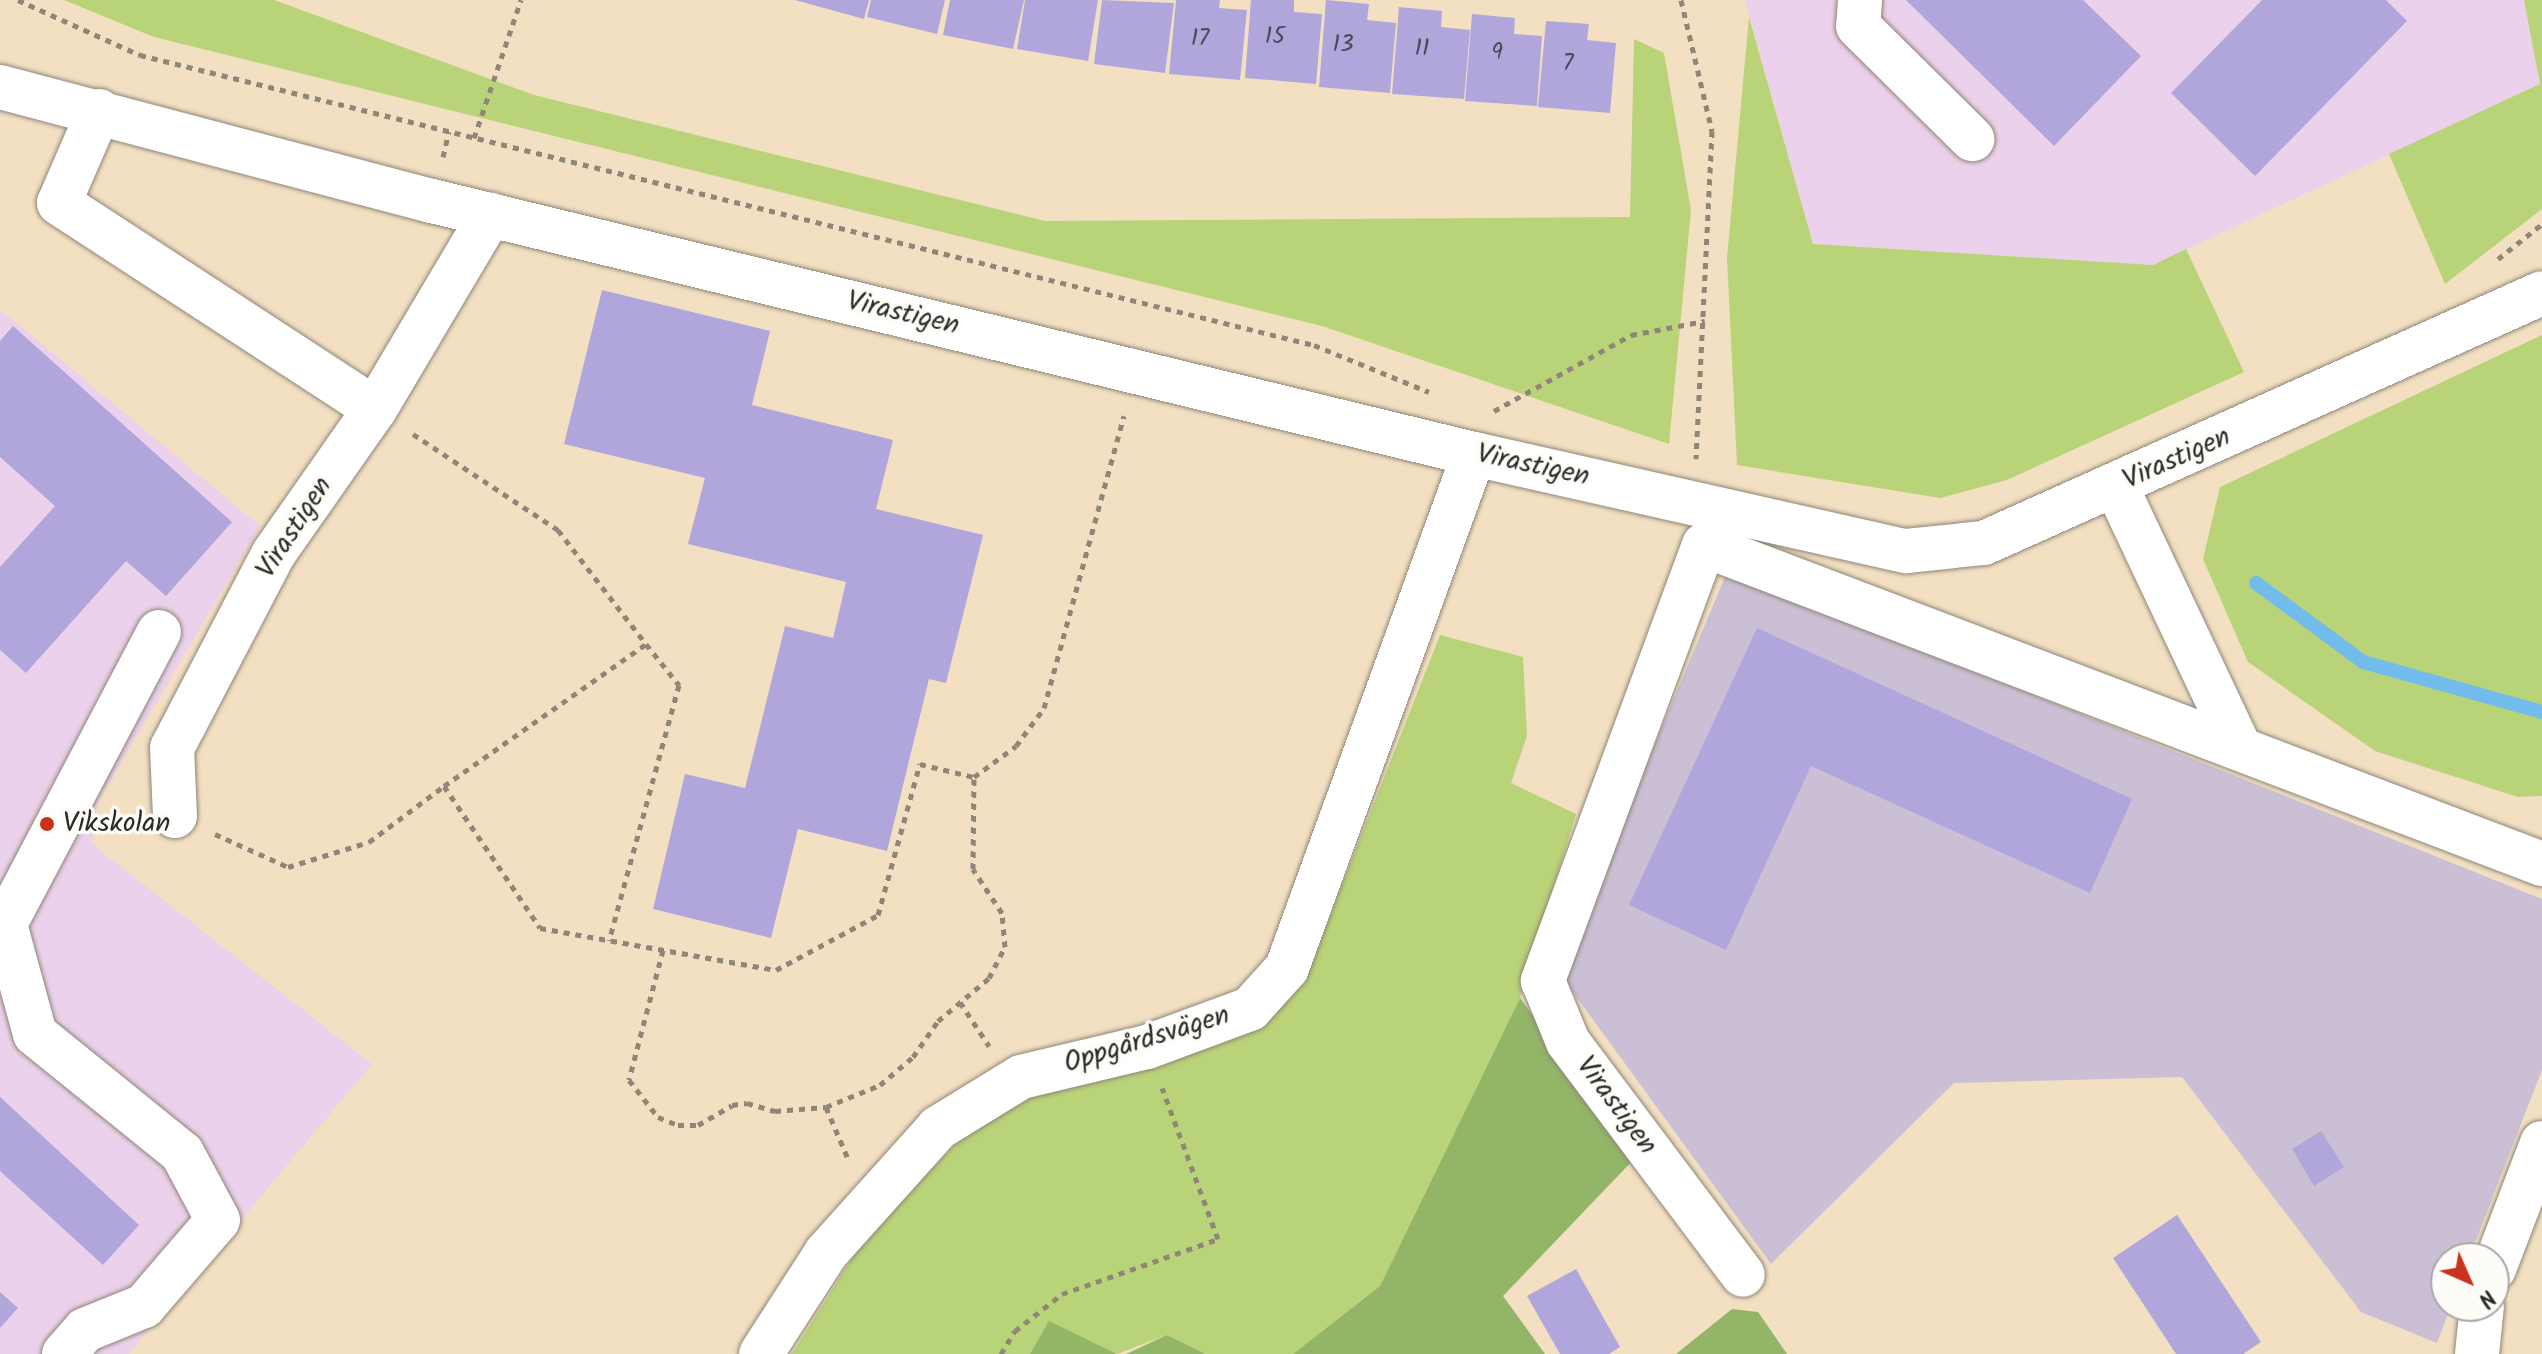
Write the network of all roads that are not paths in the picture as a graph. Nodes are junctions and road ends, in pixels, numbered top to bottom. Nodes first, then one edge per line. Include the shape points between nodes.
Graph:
1 (1860, 0) edge
2 (0, 87) edge
3 (99, 111) junction
4 (1972, 139) dead end
5 (490, 215) junction
6 (2542, 293) edge
7 (375, 409) junction
8 (1486, 430) junction
9 (1693, 486) junction
10 (2116, 486) junction
11 (1704, 545) junction
12 (159, 632) dead end
13 (2238, 744) junction
14 (175, 816) road end
15 (2542, 864) edge
16 (2542, 1143) edge
17 (2504, 1242) edge
18 (1743, 1275) dead end
19 (2480, 1322) edge
20 (64, 1354) edge
21 (761, 1354) edge
22 (2477, 1354) edge

1 - 4 street via 1858,26
2 - 3 street, Virastigen
3 - 5 street, Virastigen
3 - 7 street via 59,203
5 - 7 street, Virastigen
5 - 8 street, Virastigen
6 - 10 street, Virastigen
7 - 14 street, Virastigen via 274,553 172,748
8 - 9 street, Virastigen
8 - 21 street, Oppgårdsvägen via 1287,968 1250,1009 1147,1047 1021,1077 938,1128 826,1253
9 - 10 street, Virastigen via 1906,551 1984,543
9 - 11 street
10 - 13 street
11 - 13 street
11 - 18 street, Virastigen via 1543,981 1568,1042
12 - 20 street via 5,924 35,1034 182,1153 218,1220 144,1306 85,1330
13 - 15 street
16 - 17 street
19 - 22 street

